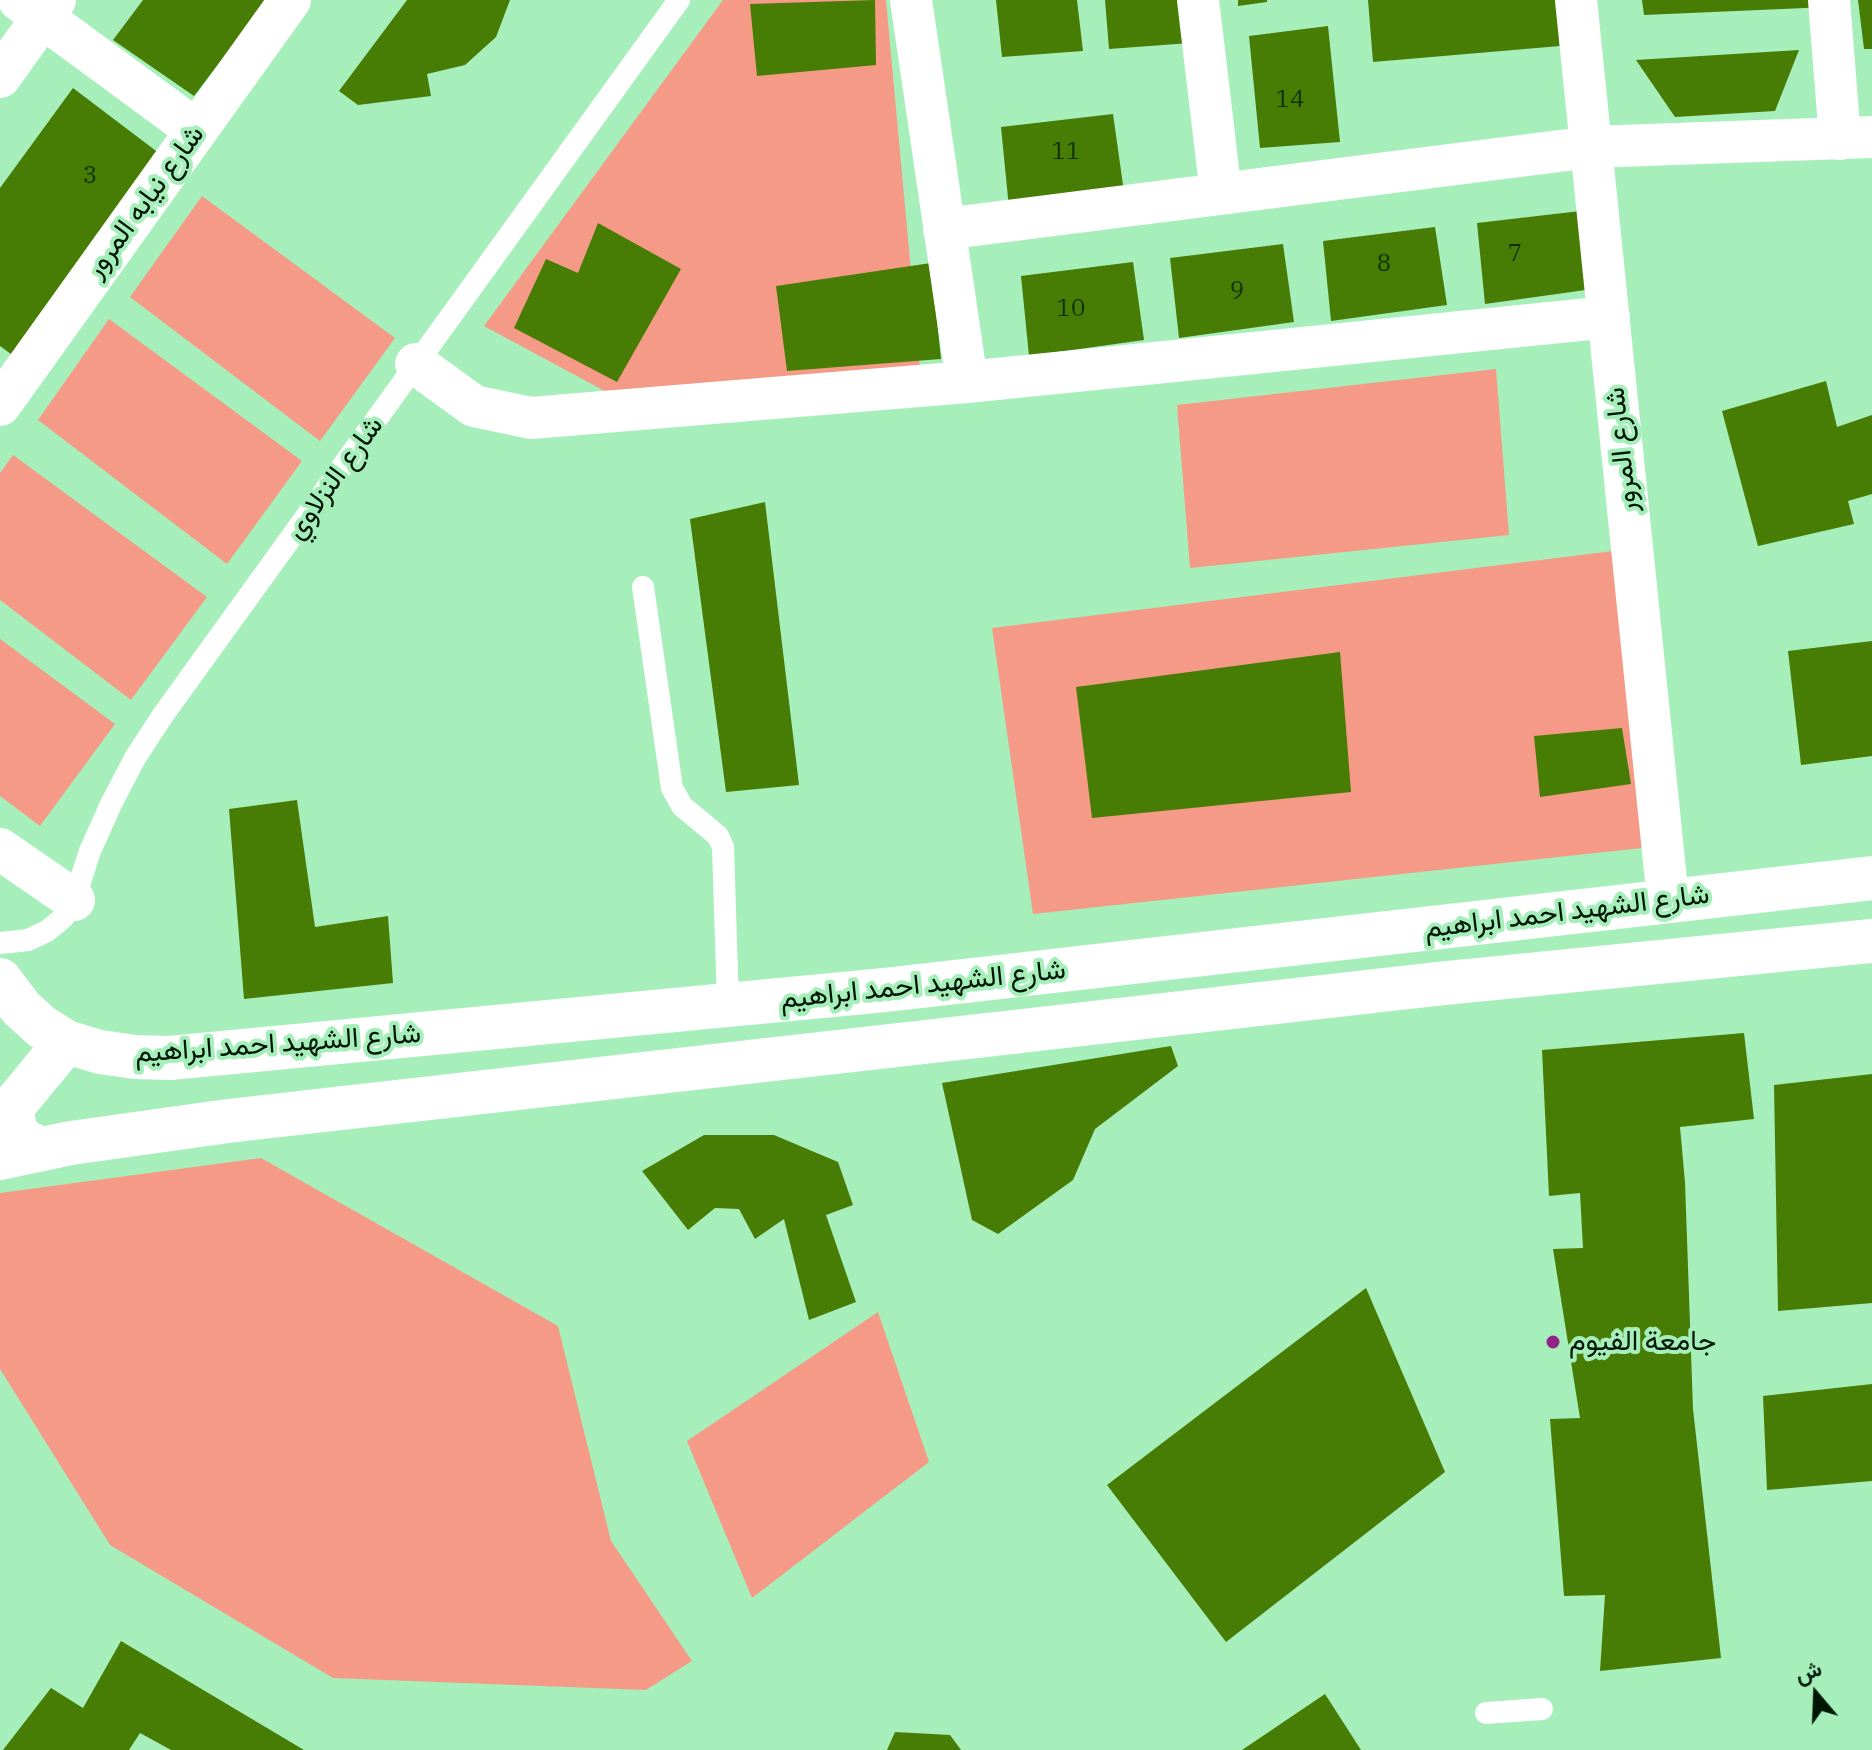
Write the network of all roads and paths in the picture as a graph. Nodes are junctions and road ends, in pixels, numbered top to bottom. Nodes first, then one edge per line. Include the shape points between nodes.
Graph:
1 (290, 0) edge
2 (679, 0) edge
3 (911, 0) edge
4 (1198, 0) edge
5 (1576, 0) edge
6 (1829, 0) edge
7 (39, 6) edge
8 (0, 77) edge
9 (196, 130) junction
10 (1856, 138) edge
11 (1591, 147) junction
12 (1221, 194) junction
13 (944, 229) junction
14 (1609, 317) junction
15 (416, 364) junction
16 (967, 382) junction
17 (4, 391) edge
18 (643, 587) dead end
19 (0, 849) edge
20 (1872, 878) edge
21 (74, 900) junction
22 (1668, 900) junction
23 (1872, 941) edge
24 (0, 943) edge
25 (0, 980) edge
26 (728, 1005) junction
27 (66, 1042) junction
28 (736, 1064) junction
29 (19, 1153) edge
30 (1542, 1709) dead end
31 (1486, 1713) dead end

1 - 9 street, شارع نيابه المرور
2 - 15 lane, شارع النزلاوي
3 - 13 street
4 - 12 street
5 - 11 street, شارع المرور
6 - 10 street
7 - 8 street
7 - 9 street
9 - 17 street, شارع نيابه المرور
10 - 11 street
11 - 12 street
11 - 14 street, شارع المرور
12 - 13 street
13 - 16 street
14 - 16 street
14 - 22 street, شارع المرور
15 - 16 street via 474,406 531,418
15 - 21 lane, شارع النزلاوي via 135,758 90,851
18 - 26 lane via 672,788 682,806 718,836 723,847
19 - 21 street
20 - 22 main road, شارع الشهيد احمد ابراهيم
21 - 24 lane, شارع النزلاوي via 47,931 28,940
22 - 26 main road, شارع الشهيد احمد ابراهيم
23 - 28 main road, شارع الشهيد احمد ابراهيم via 1436,984
25 - 27 main road, شارع الشهيد احمد ابراهيم via 21,1008
26 - 27 main road, شارع الشهيد احمد ابراهيم via 170,1058 100,1052
26 - 28 main road
27 - 29 main road via 14,1105 13,1127 27,1144
28 - 29 main road, شارع الشهيد احمد ابراهيم via 228,1121
30 - 31 lane

